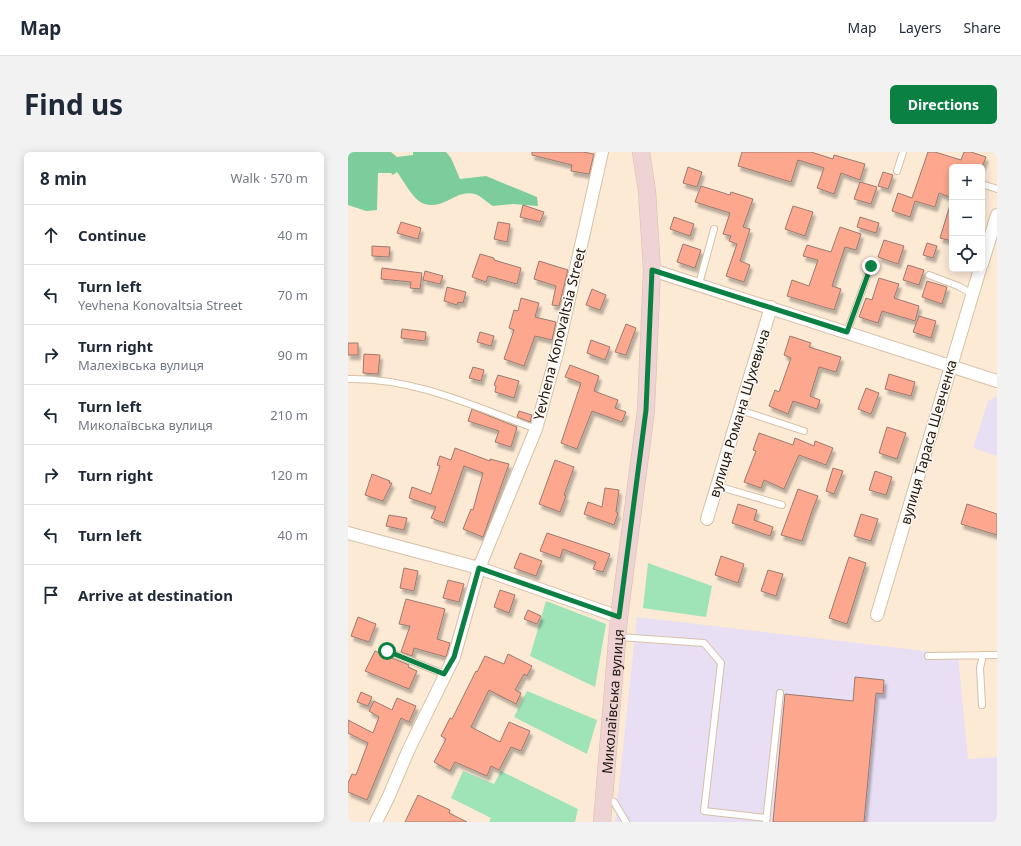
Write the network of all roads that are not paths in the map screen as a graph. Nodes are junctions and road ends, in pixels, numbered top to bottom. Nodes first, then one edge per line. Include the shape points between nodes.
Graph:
1 (602, 152) edge
2 (641, 152) edge
3 (903, 152) edge
4 (897, 171) dead end
5 (985, 185) edge
6 (997, 189) edge
7 (997, 215) edge
8 (714, 229) dead end
9 (985, 254) edge
10 (871, 266) dead end
11 (652, 270) junction
12 (979, 272) edge
13 (929, 275) dead end
14 (699, 284) junction
15 (973, 294) junction
16 (771, 307) junction
17 (847, 332) junction
18 (950, 367) junction
19 (348, 378) edge
20 (997, 381) edge
21 (740, 410) junction
22 (536, 429) junction
23 (804, 432) dead end
24 (717, 486) junction
25 (782, 505) dead end
26 (707, 519) dead end
27 (348, 532) edge
28 (479, 568) junction
29 (877, 615) dead end
30 (619, 617) junction
31 (618, 637) junction
32 (387, 651) dead end
33 (983, 655) junction
34 (997, 655) edge
35 (928, 656) dead end
36 (444, 674) junction
37 (780, 693) dead end
38 (982, 705) dead end
39 (605, 798) junction
40 (767, 820) edge
41 (376, 822) edge
42 (602, 822) edge
43 (626, 822) edge

1 - 22 street, Yevhena Konovaltsia Street via 558,353
2 - 11 main road, Миколаївська вулиця via 647,191
3 - 4 lane
5 - 6 lane
7 - 9 street
8 - 14 lane
10 - 17 lane
11 - 14 street
11 - 30 main road, Миколаївська вулиця via 646,410
12 - 15 street, вулиця Тараса Шевченка
13 - 15 lane
14 - 16 street
15 - 18 street, вулиця Тараса Шевченка
16 - 17 street
16 - 21 street, вулиця Романа Шухевича
17 - 18 street
18 - 20 street
18 - 29 street, вулиця Тараса Шевченка
19 - 22 lane via 395,381 464,402
21 - 23 lane
21 - 24 street, вулиця Романа Шухевича
22 - 28 street, Yevhena Konovaltsia Street
24 - 25 lane
24 - 26 street, вулиця Романа Шухевича
27 - 28 street
28 - 30 street
28 - 36 street, Yevhena Konovaltsia Street via 454,657
30 - 31 main road, Миколаївська вулиця
31 - 39 main road, Миколаївська вулиця
31 - 40 lane via 704,643 721,663 704,811
32 - 36 lane
33 - 34 lane
33 - 35 lane
33 - 38 lane via 980,668
36 - 41 street, Yevhena Konovaltsia Street
37 - 40 lane
39 - 42 main road, Миколаївська вулиця
39 - 43 lane via 614,802

